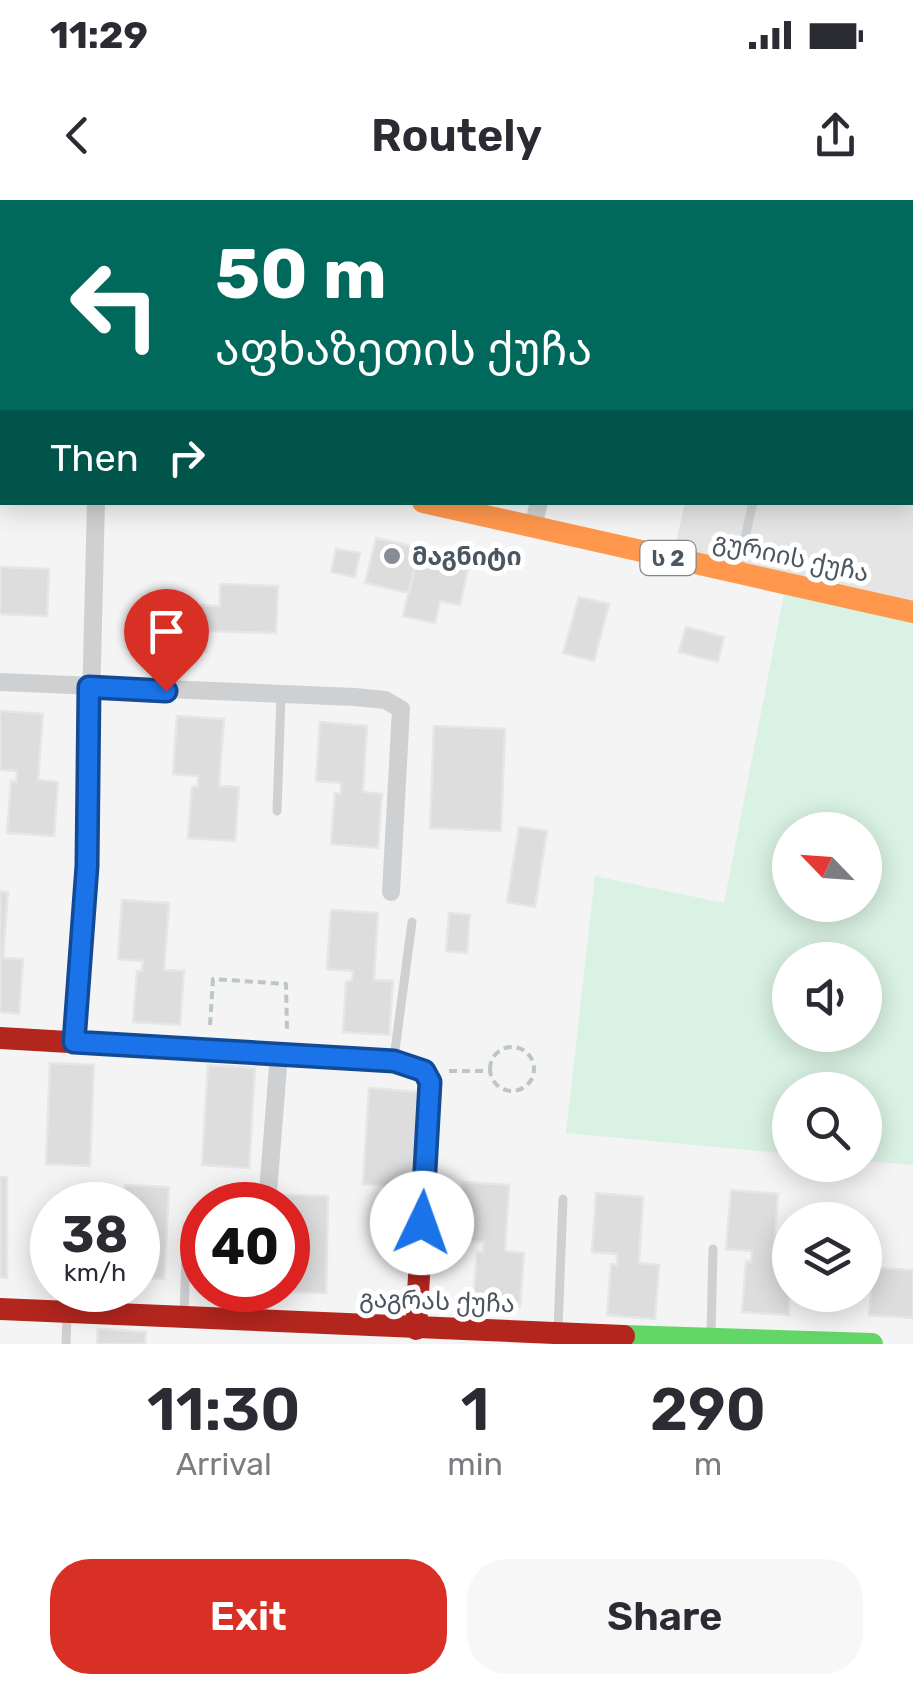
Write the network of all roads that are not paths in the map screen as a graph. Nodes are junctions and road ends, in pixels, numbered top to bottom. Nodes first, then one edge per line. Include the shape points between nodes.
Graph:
1 (96, 505) edge
2 (436, 505) edge
3 (539, 505) edge
4 (752, 505) edge
5 (533, 527) junction
6 (738, 573) junction
7 (913, 612) edge
8 (0, 682) edge
9 (89, 687) junction
10 (281, 696) junction
11 (277, 811) dead end
12 (391, 892) dead end
13 (412, 922) dead end
14 (0, 1038) edge
15 (74, 1042) junction
16 (283, 1054) junction
17 (394, 1061) junction
18 (269, 1182) edge
19 (563, 1199) dead end
20 (713, 1249) dead end
21 (0, 1309) edge
22 (30, 1310) edge
23 (67, 1312) joint
24 (184, 1312) edge
25 (259, 1312) edge
26 (184, 1317) junction
27 (258, 1320) junction
28 (416, 1329) junction
29 (558, 1333) junction
30 (326, 1334) edge
31 (711, 1337) junction
32 (588, 1339) edge
33 (66, 1344) edge
34 (862, 1344) edge
35 (872, 1344) edge

1 - 9 street
2 - 5 main road, გურიის ქუჩა / ს 2
3 - 5 street
4 - 6 lane
5 - 6 main road, გურიის ქუჩა / ს 2
6 - 7 main road, გურიის ქუჩა / ს 2
8 - 9 street
9 - 10 street
9 - 15 street via 87,866
10 - 11 lane
10 - 12 street via 370,699 400,709
13 - 17 lane
14 - 15 main road
15 - 16 main road
16 - 17 main road
16 - 18 street
17 - 28 main road via 424,1071 430,1082
19 - 29 lane
20 - 31 lane
21 - 22 main road, გაგრას ქუჩა
23 - 26 main road, გაგრას ქუჩა
23 - 33 lane
24 - 26 lane
25 - 27 street
26 - 27 main road, გაგრას ქუჩა
27 - 30 main road, გაგრას ქუჩა
28 - 29 main road, გაგრას ქუჩა
28 - 30 main road, გაგრას ქუჩა
29 - 32 main road, გაგრას ქუჩა
31 - 32 main road, გაგრას ქუჩა
31 - 34 main road, გაგრას ქუჩა
34 - 35 main road, გაგრას ქუჩა

